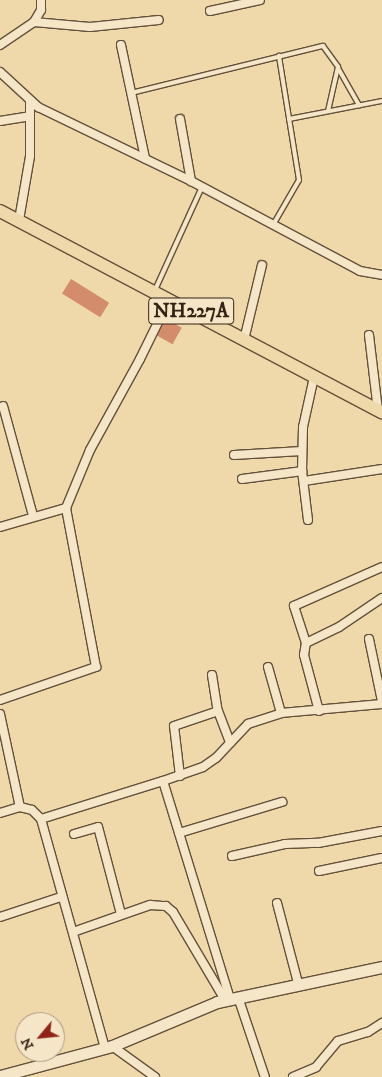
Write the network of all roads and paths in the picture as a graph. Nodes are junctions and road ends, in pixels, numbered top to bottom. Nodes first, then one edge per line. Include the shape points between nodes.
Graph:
1 (41, 0) edge
2 (260, 0) edge
3 (210, 11) dead end
4 (159, 20) dead end
5 (34, 22) junction
6 (0, 45) edge
7 (121, 45) dead end
8 (279, 56) junction
9 (338, 67) junction
10 (0, 72) edge
11 (130, 93) junction
12 (382, 101) edge
13 (30, 102) junction
14 (359, 105) junction
15 (328, 111) junction
16 (30, 116) junction
17 (180, 119) dead end
18 (290, 119) junction
19 (0, 122) edge
20 (145, 158) junction
21 (191, 181) junction
22 (202, 186) junction
23 (0, 211) edge
24 (19, 220) junction
25 (274, 225) junction
26 (262, 265) dead end
27 (382, 275) edge
28 (154, 292) junction
29 (169, 300) junction
30 (369, 335) dead end
31 (244, 340) junction
32 (314, 377) junction
33 (3, 406) dead end
34 (380, 412) edge
35 (302, 451) junction
36 (234, 455) dead end
37 (382, 469) edge
38 (302, 471) junction
39 (242, 479) dead end
40 (304, 480) junction
41 (66, 508) junction
42 (33, 516) junction
43 (308, 520) dead end
44 (0, 527) edge
45 (382, 567) edge
46 (382, 598) edge
47 (369, 639) dead end
48 (306, 643) junction
49 (268, 667) dead end
50 (212, 675) dead end
51 (0, 700) edge
52 (382, 702) edge
53 (218, 711) junction
54 (319, 711) junction
55 (281, 713) junction
56 (0, 714) edge
57 (230, 742) junction
58 (180, 776) junction
59 (163, 781) junction
60 (282, 802) dead end
61 (20, 807) junction
62 (0, 813) edge
63 (41, 819) junction
64 (382, 831) edge
65 (179, 833) junction
66 (74, 834) dead end
67 (232, 856) dead end
68 (382, 858) edge
69 (319, 871) dead end
70 (61, 897) junction
71 (277, 903) dead end
72 (121, 914) junction
73 (0, 917) edge
74 (74, 932) junction
75 (382, 967) edge
76 (298, 983) junction
77 (231, 999) junction
78 (382, 1023) edge
79 (109, 1047) junction
80 (21, 1074) edge
81 (0, 1076) edge
82 (156, 1077) edge
83 (266, 1077) edge
84 (293, 1077) edge

1 - 5 street via 41,10
2 - 3 street
4 - 5 street via 90,27
5 - 6 street
7 - 11 street
8 - 9 lane via 323,46
8 - 11 lane
8 - 18 lane
9 - 14 lane
9 - 15 lane
10 - 13 street
11 - 20 street
12 - 14 lane
13 - 16 street
13 - 20 street
14 - 15 lane
15 - 18 lane
16 - 19 street
16 - 24 street via 30,156
17 - 21 street
18 - 25 lane via 299,180
20 - 21 street
21 - 22 street
22 - 25 street
22 - 28 lane
23 - 24 highway, NH227A
24 - 28 highway, NH227A via 75,253
25 - 27 street via 360,271
26 - 31 street
28 - 29 highway, NH227A
29 - 31 highway, NH227A
29 - 41 street via 90,450
30 - 34 street
31 - 32 highway, NH227A
32 - 34 highway, NH227A
32 - 35 street via 304,412
33 - 42 street
35 - 36 street
35 - 38 street
37 - 40 street
38 - 39 street
38 - 40 street
40 - 43 street
41 - 42 street
41 - 51 street via 96,667
42 - 44 street
45 - 48 street via 297,603 294,609
46 - 48 street via 339,627
47 - 52 street
48 - 54 street via 304,655
49 - 55 street
50 - 53 street
52 - 54 street
53 - 57 street
53 - 58 street via 174,726
54 - 55 street
55 - 57 street via 248,724
56 - 61 street
57 - 58 street via 210,762
58 - 59 street
59 - 63 street
59 - 65 street
60 - 65 street
61 - 62 street
61 - 63 street via 32,810
63 - 70 street
64 - 67 street via 318,843 285,844
65 - 77 street
66 - 72 street via 98,828
68 - 69 street
70 - 73 street
70 - 74 street
71 - 76 street
72 - 74 street
72 - 77 street via 150,905 166,906
74 - 79 street
75 - 76 main road
76 - 77 main road
77 - 79 main road
77 - 83 street
78 - 84 street via 368,1032 338,1041 316,1067
79 - 80 main road
79 - 82 street
80 - 81 main road

